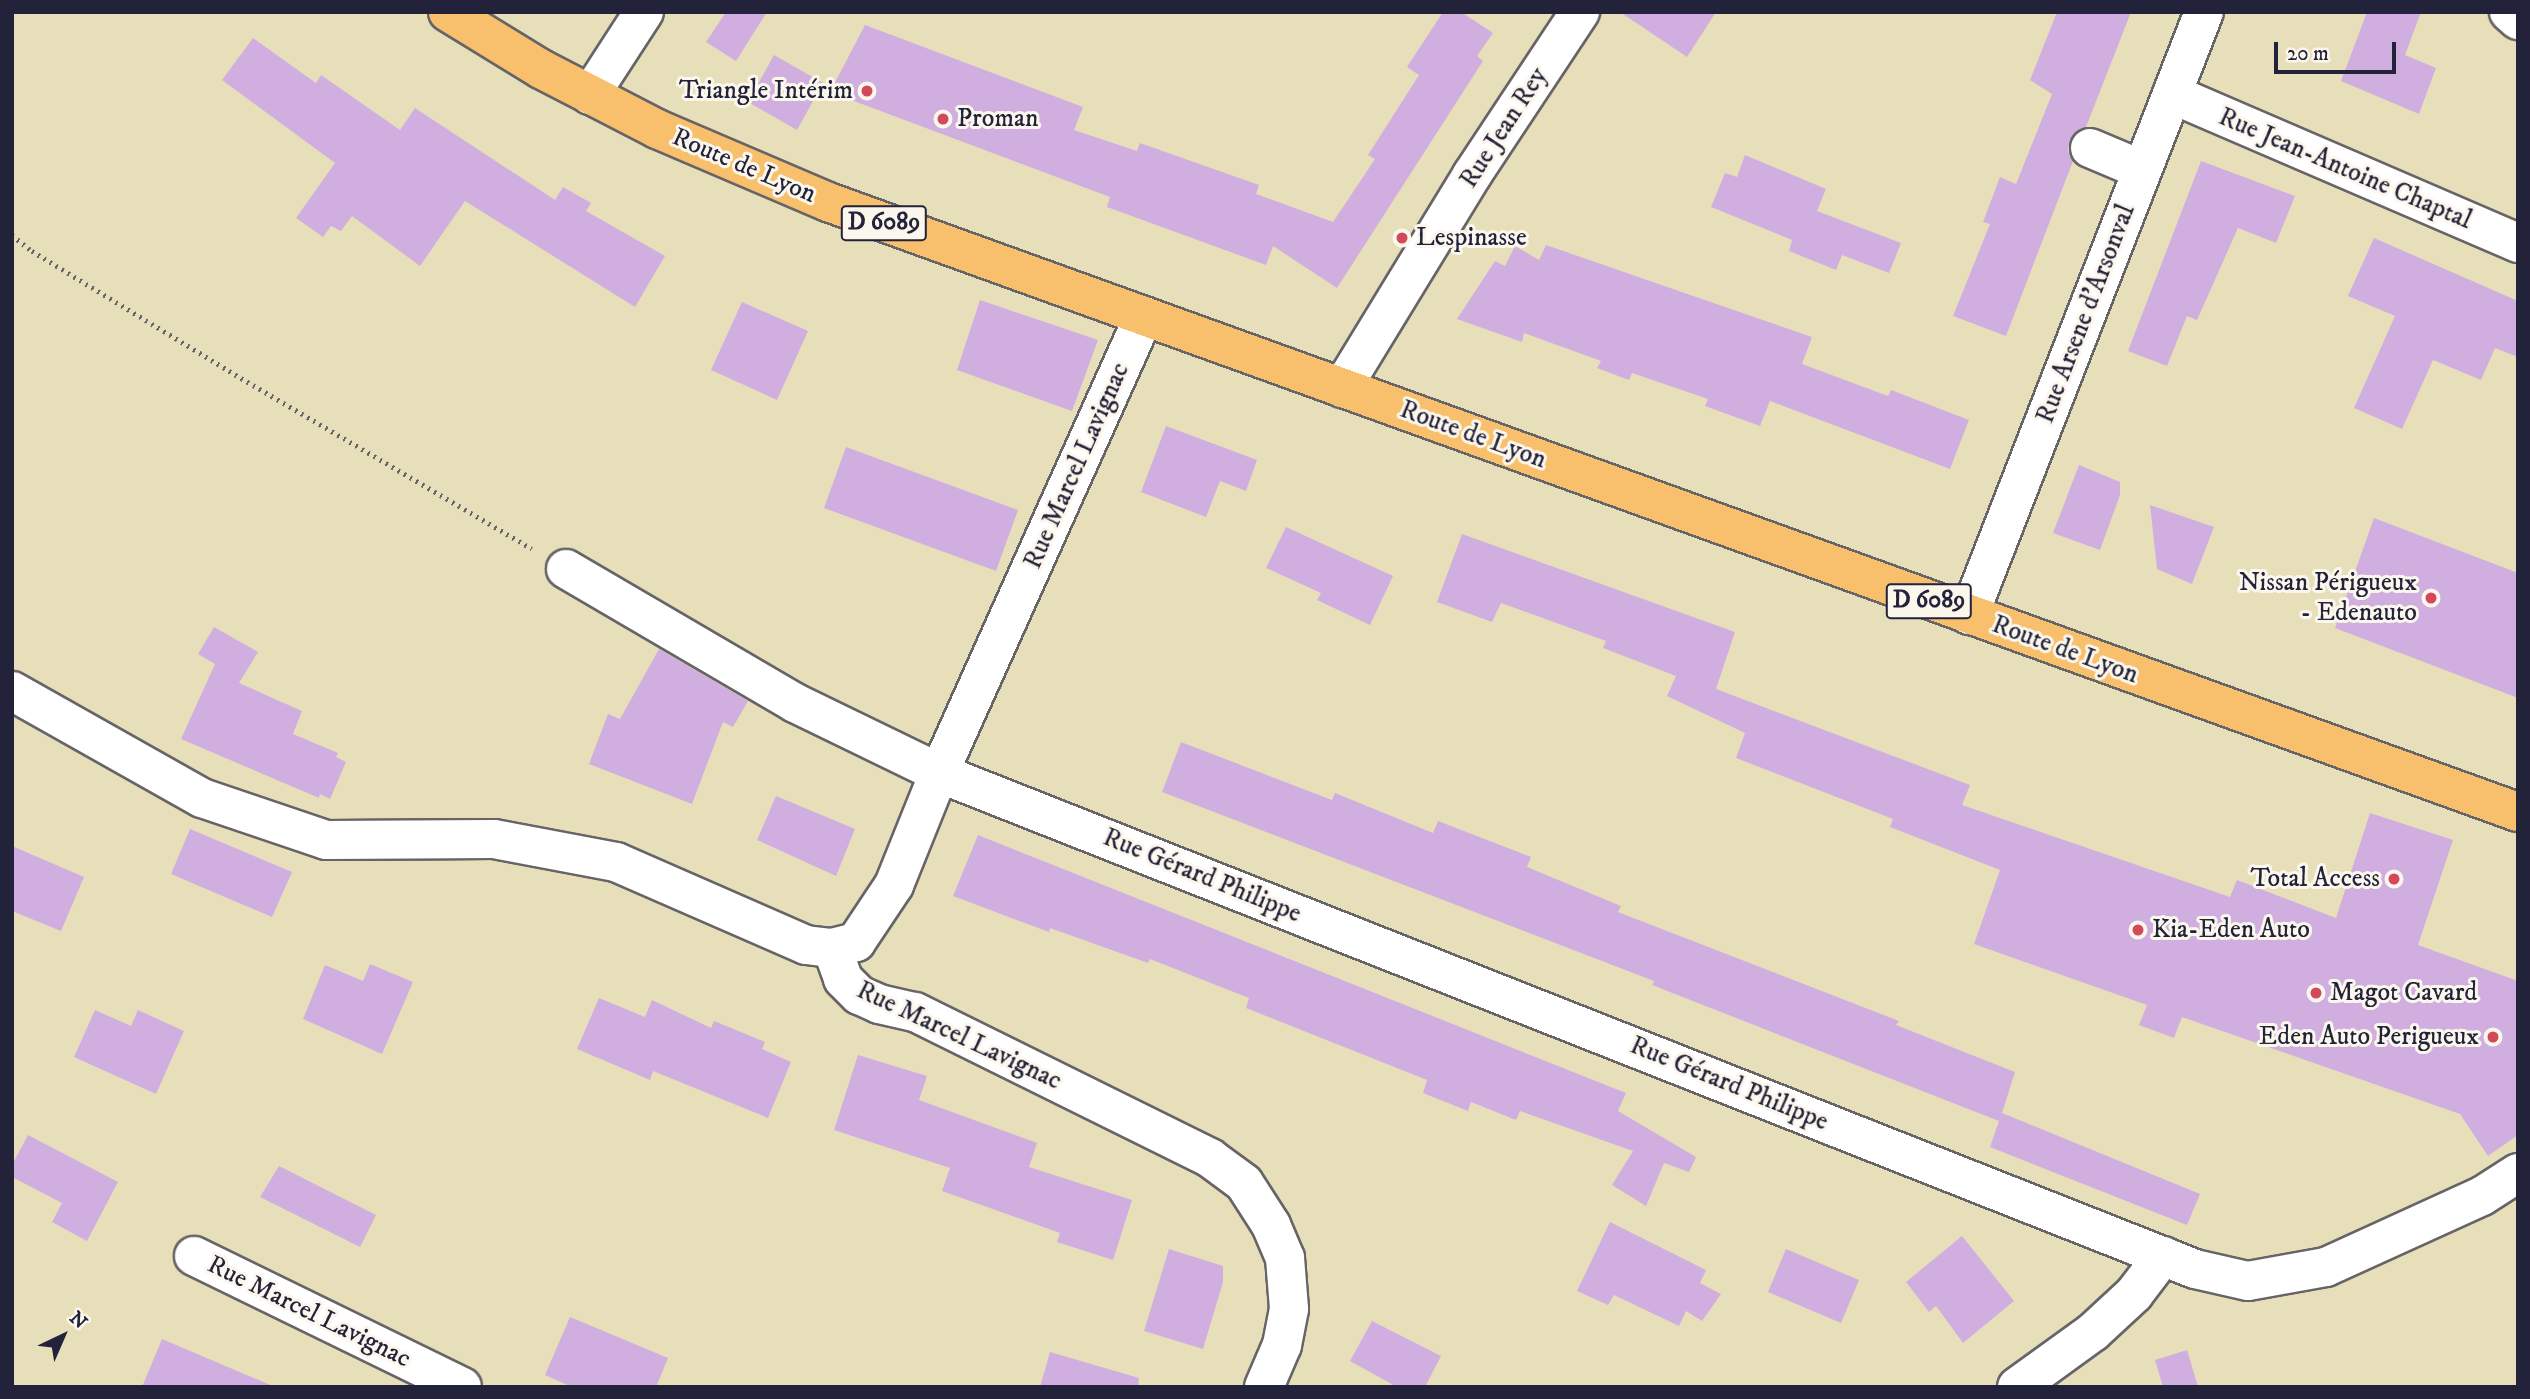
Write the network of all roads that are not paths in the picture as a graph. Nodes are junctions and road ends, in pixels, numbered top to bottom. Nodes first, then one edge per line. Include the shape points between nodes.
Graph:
1 (448, 12) edge
2 (644, 12) edge
3 (1580, 12) edge
4 (2204, 12) edge
5 (2509, 12) edge
6 (2518, 20) edge
7 (2172, 94) junction
8 (590, 95) junction
9 (2090, 148) dead end
10 (2142, 170) junction
11 (2518, 243) edge
12 (1144, 316) junction
13 (1342, 388) junction
14 (566, 569) road end
15 (1969, 615) junction
16 (12, 691) edge
17 (939, 773) junction
18 (2518, 812) edge
19 (832, 948) junction
20 (2518, 1173) edge
21 (194, 1256) dead end
22 (2163, 1256) junction
23 (463, 1387) edge
24 (1264, 1387) edge
25 (2017, 1387) edge

1 - 8 main road, Route de Lyon / D 6089
2 - 8 street
3 - 13 street, Rue Jean Rey via 1472,175
4 - 7 street, Rue Arsene d'Arsonval
5 - 6 street
7 - 10 street, Rue Arsene d'Arsonval
7 - 11 street, Rue Jean-Antoine Chaptal
8 - 12 main road, Route de Lyon / D 6089 via 656,129 828,202
9 - 10 street
10 - 15 street, Rue Arsene d'Arsonval
12 - 13 main road, Route de Lyon / D 6089
12 - 17 street, Rue Marcel Lavignac
13 - 15 main road, Route de Lyon / D 6089
14 - 17 street, Rue Gérard Philippe via 795,703
15 - 18 main road, Route de Lyon / D 6089
16 - 19 street via 202,798 326,840 494,839 616,862 806,945
17 - 19 street, Rue Marcel Lavignac via 894,885 874,918 856,942
17 - 22 street, Rue Gérard Philippe
19 - 24 street, Rue Marcel Lavignac via 844,979 859,995 915,1012 1209,1157 1244,1183 1272,1225 1285,1258 1289,1309 1282,1345
20 - 22 street, Rue Gérard Philippe via 2482,1196 2326,1267 2248,1281
21 - 23 street, Rue Marcel Lavignac
22 - 25 street via 2134,1294 2093,1332

